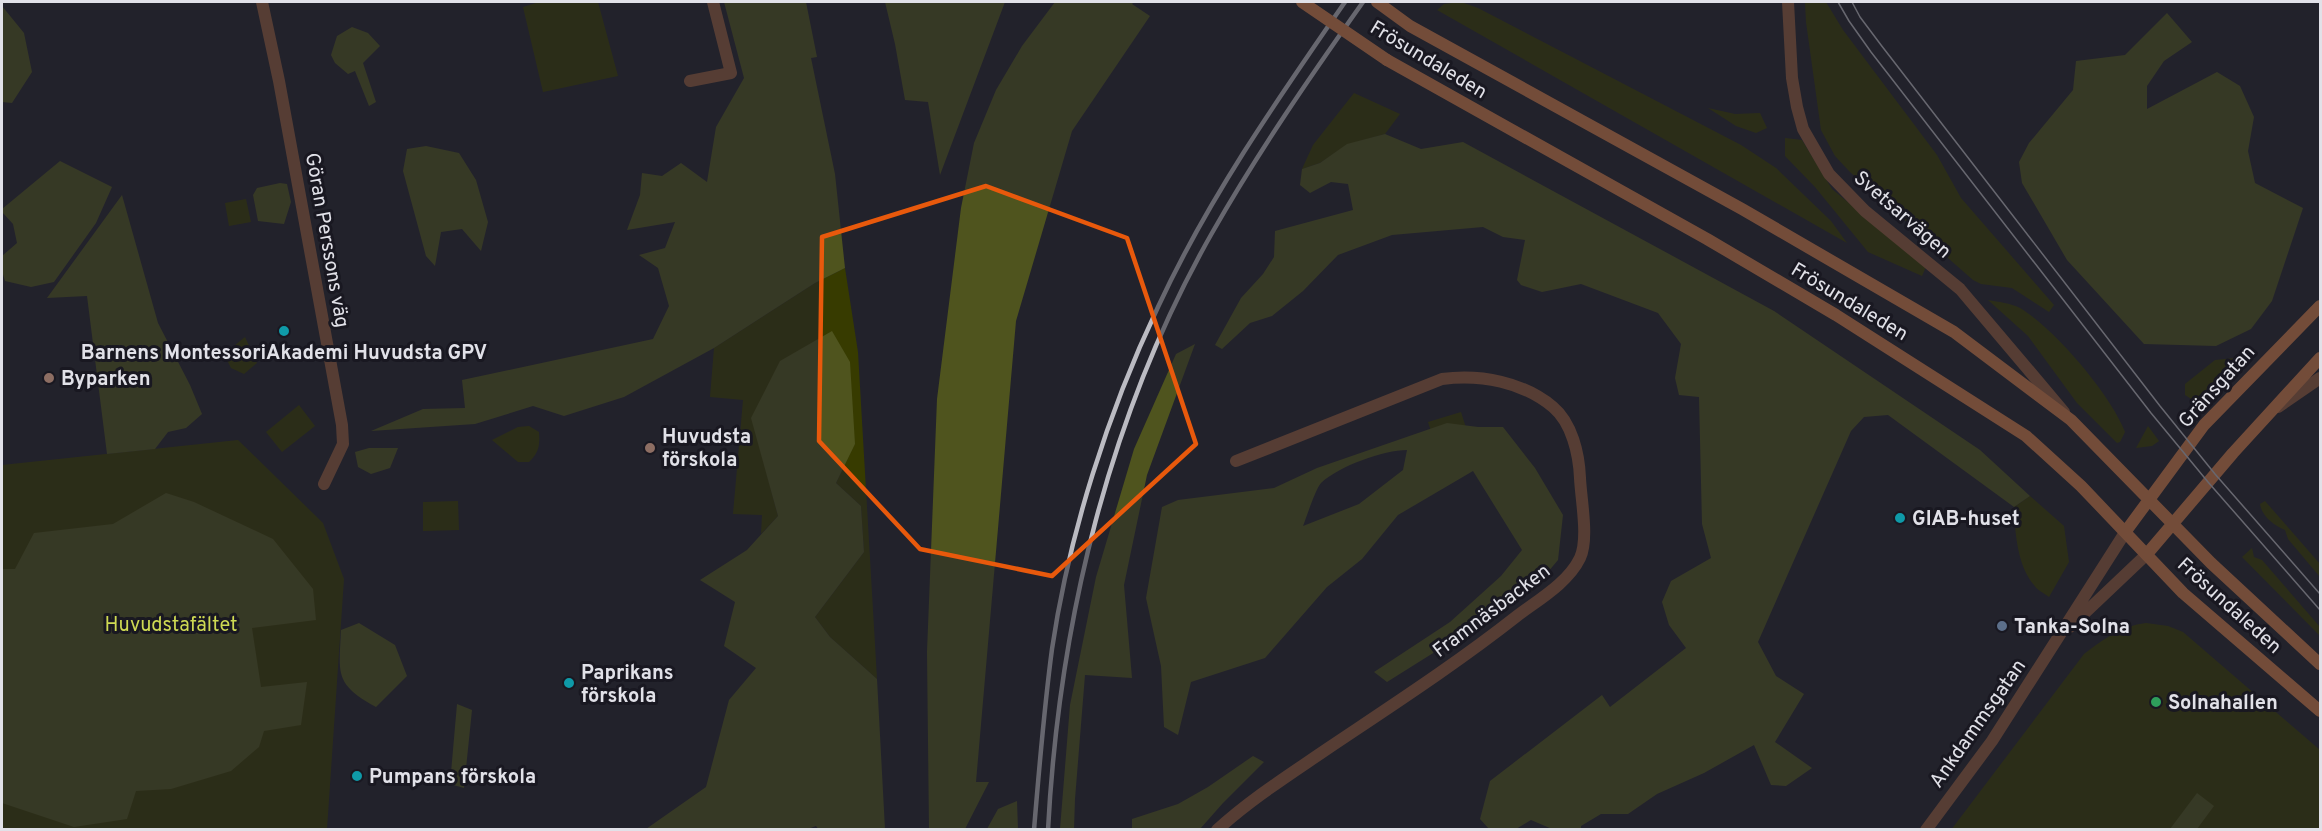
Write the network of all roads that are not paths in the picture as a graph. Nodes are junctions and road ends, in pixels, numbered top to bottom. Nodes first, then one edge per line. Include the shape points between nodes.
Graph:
1 (262, 2) edge
2 (713, 2) edge
3 (1302, 2) edge
4 (1377, 2) edge
5 (1788, 2) edge
6 (690, 81) dead end
7 (2320, 306) edge
8 (2320, 358) edge
9 (2320, 378) edge
10 (2267, 415) junction
11 (2071, 420) junction
12 (1236, 461) dead end
13 (324, 483) dead end
14 (2149, 500) junction
15 (2173, 524) junction
16 (2126, 531) junction
17 (2147, 554) junction
18 (2058, 638) junction
19 (2320, 664) edge
20 (2320, 711) edge
21 (1217, 830) edge
22 (1926, 830) edge

1 - 13 street, Göran Perssons väg via 342,425 343,444
2 - 6 street via 731,73
3 - 16 main road, Frösundaleden, bridge via 1387,60 1707,239 1934,375 2026,436
4 - 11 main road, Frösundaleden via 1410,26 1742,209 1954,332
5 - 11 street, Svetsarvägen via 1797,107 1803,129 1828,174 1865,211 1960,289
7 - 14 main road, Gränsgatan via 2204,425
8 - 10 main road
9 - 10 street
10 - 15 main road
11 - 14 main road, Frösundaleden
12 - 21 street, Framnäsbacken via 1442,380 1465,376 1506,383 1546,401 1557,411 1575,444 1584,548 1569,576 1471,652 1256,797
14 - 15 main road, Frösundaleden
14 - 16 main road, Gränsgatan
15 - 17 main road
15 - 19 main road, Frösundaleden
16 - 17 main road, Frösundaleden
16 - 18 street, Ankdammsgatan
17 - 18 street, Ankdammsgatan
17 - 20 main road, Frösundaleden via 2183,592
18 - 22 street, Ankdammsgatan via 1987,748

